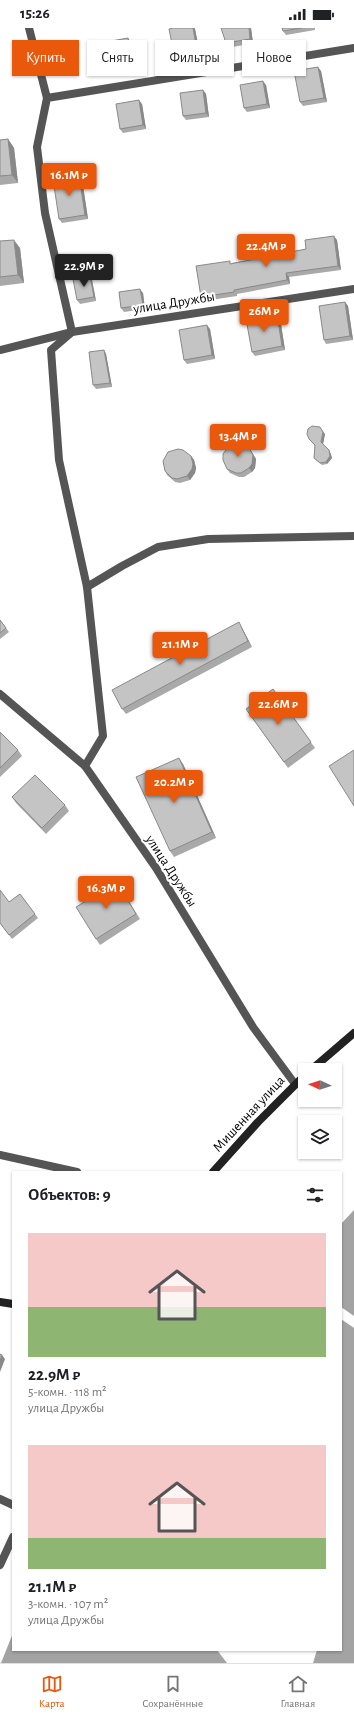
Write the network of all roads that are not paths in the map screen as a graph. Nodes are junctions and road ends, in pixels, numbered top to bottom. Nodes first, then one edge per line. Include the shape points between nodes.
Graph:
1 (28, 28) edge
2 (354, 48) edge
3 (47, 98) junction
4 (354, 289) edge
5 (72, 332) junction
6 (0, 350) edge
7 (354, 536) edge
8 (87, 587) junction
9 (0, 694) edge
10 (85, 766) junction
11 (354, 1033) edge
12 (319, 1063) edge
13 (298, 1081) edge
14 (295, 1084) junction
15 (0, 1155) edge
16 (72, 1171) edge
17 (214, 1171) edge
18 (0, 1302) edge
19 (12, 1304) edge
20 (0, 1499) edge
21 (12, 1505) edge
22 (12, 1539) edge
23 (0, 1566) edge

1 - 3 street
2 - 3 street
3 - 5 street via 37,147 45,213
4 - 5 street, улица Дружбы
5 - 6 street, улица Дружбы
5 - 8 street via 51,350 59,460
7 - 8 street via 208,539 158,547
8 - 10 street via 103,736
9 - 10 street, улица Дружбы
10 - 14 street, улица Дружбы via 156,868 254,1027
11 - 12 main road
13 - 14 main road, Мишенная улица
14 - 17 main road, Мишенная улица
15 - 16 street
18 - 19 main road
20 - 21 street
22 - 23 street

